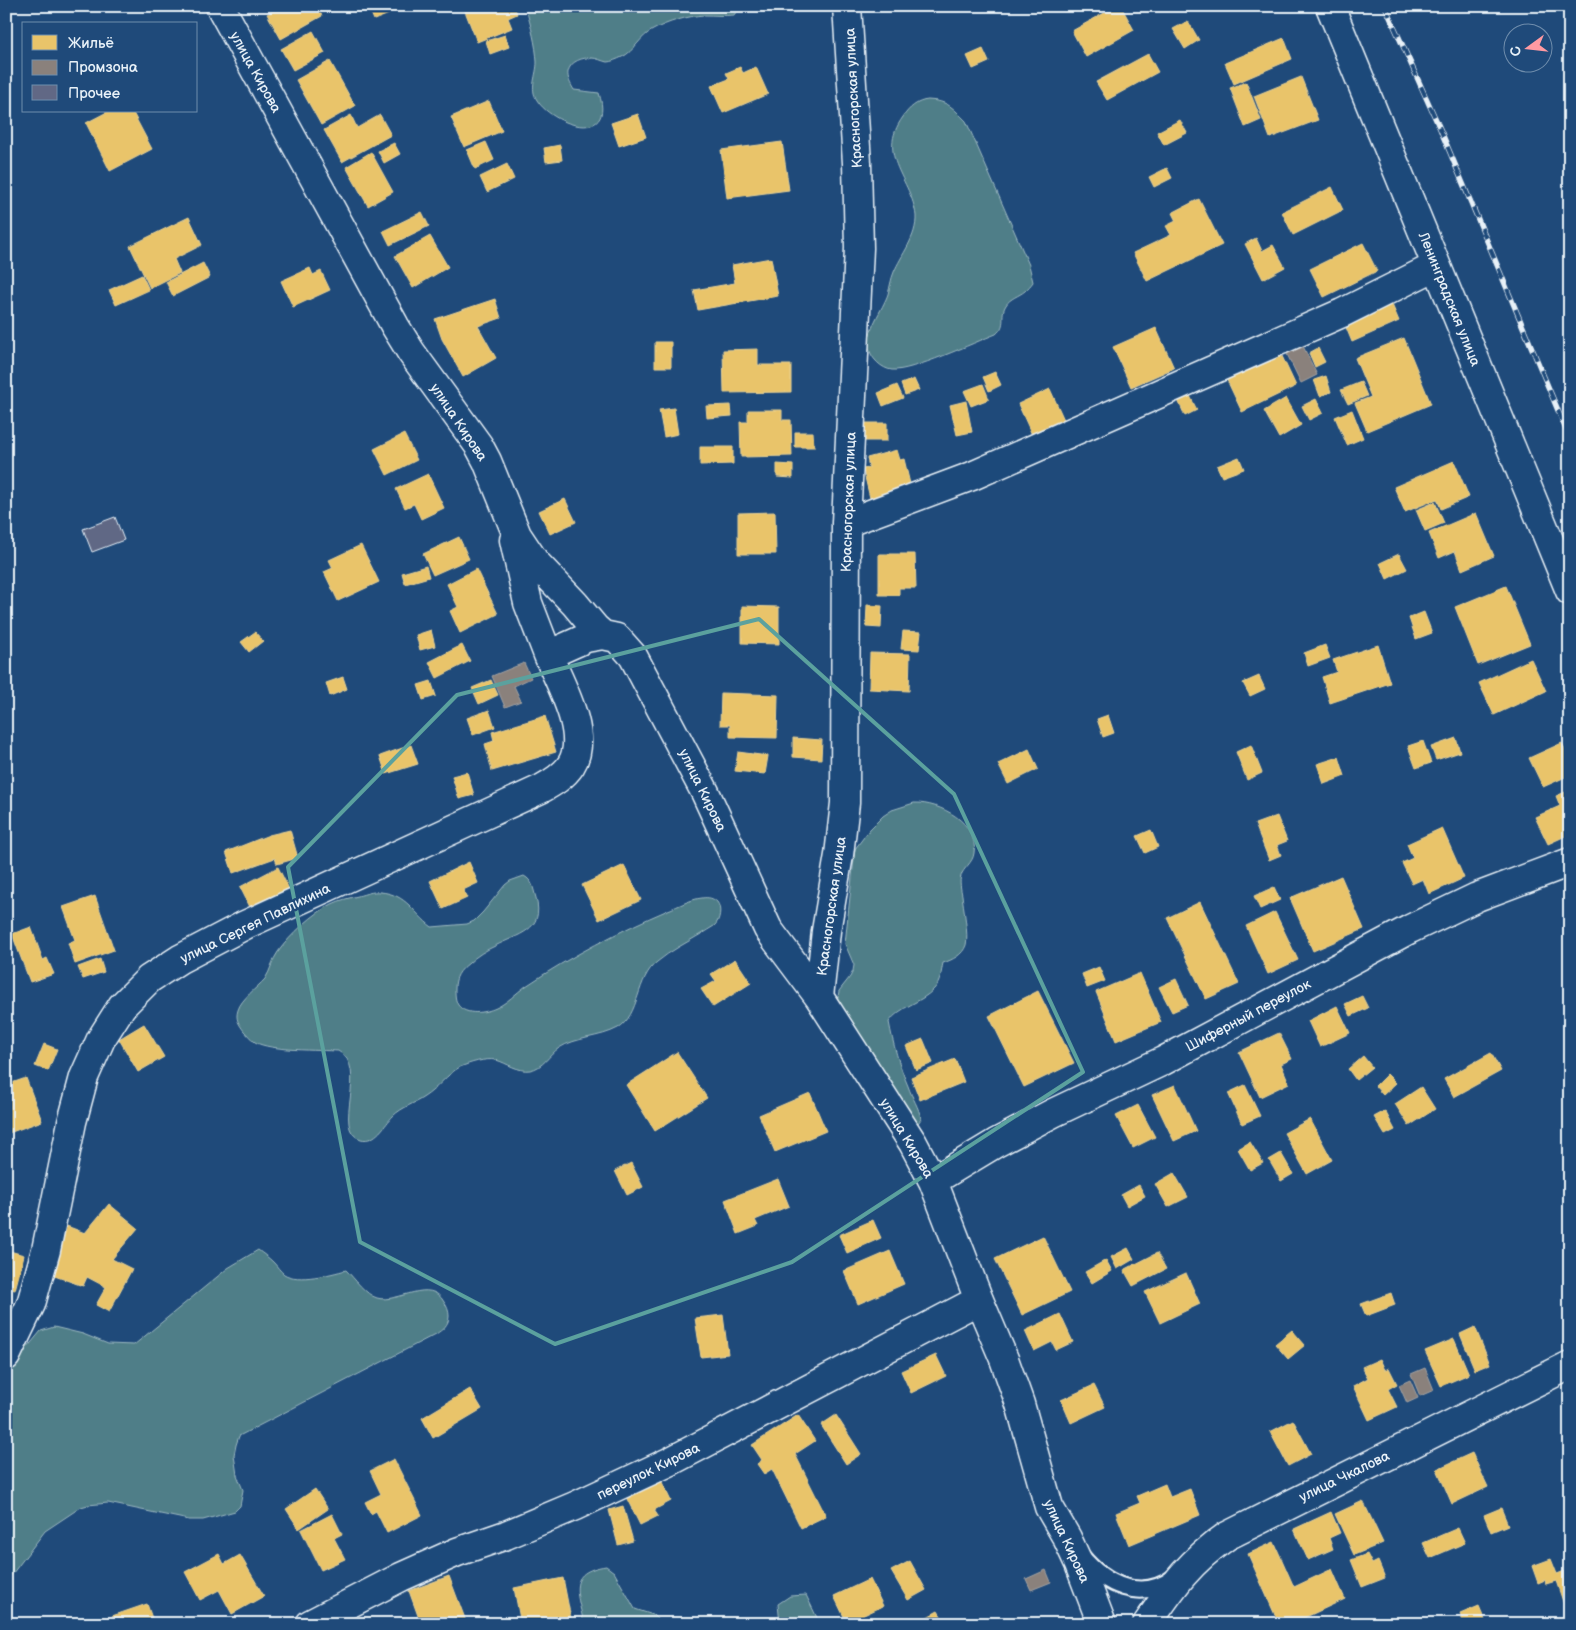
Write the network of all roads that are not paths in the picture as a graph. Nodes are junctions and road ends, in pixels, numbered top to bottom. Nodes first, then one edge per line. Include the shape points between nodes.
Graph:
1 (220, 6) edge
2 (847, 6) edge
3 (1330, 6) edge
4 (1436, 266) junction
5 (510, 519) junction
6 (846, 523) junction
7 (1570, 592) edge
8 (603, 634) junction
9 (548, 655) junction
10 (1570, 862) edge
11 (819, 997) junction
12 (933, 1181) junction
13 (979, 1300) junction
14 (6, 1356) edge
15 (1570, 1365) edge
16 (1067, 1538) junction
17 (1188, 1567) junction
18 (310, 1624) edge
19 (1102, 1624) edge
20 (1147, 1624) edge

1 - 5 street, улица Кирова via 410,352 487,461
2 - 6 street, Красногорская улица via 857,163 858,248
3 - 4 street, Ленинградская улица
4 - 6 street via 1342,313 972,476
4 - 7 street, Ленинградская улица
5 - 8 street, улица Кирова via 535,562
5 - 9 street, улица Сергея Павлихина via 528,603
6 - 11 street, Красногорская улица via 845,803
8 - 9 street
8 - 11 street, улица Кирова via 617,638 639,666 705,792 768,929
9 - 14 street, улица Сергея Павлихина via 578,733 577,750 571,765 559,778 245,925 149,979 122,1006 101,1039 84,1077 31,1304
10 - 12 street, Шиферный переулок via 1477,897 1410,928 1163,1061 996,1142
11 - 12 street, улица Кирова via 913,1143
12 - 13 street, улица Кирова
13 - 16 street, улица Кирова via 1020,1404 1049,1507
13 - 18 street, переулок Кирова via 669,1462 575,1506 401,1577
15 - 17 street, улица Чкалова via 1250,1523 1213,1545
16 - 17 lane via 1101,1576 1119,1586 1136,1590 1153,1588 1170,1581
16 - 19 street, улица Кирова
17 - 20 street, улица Чкалова

